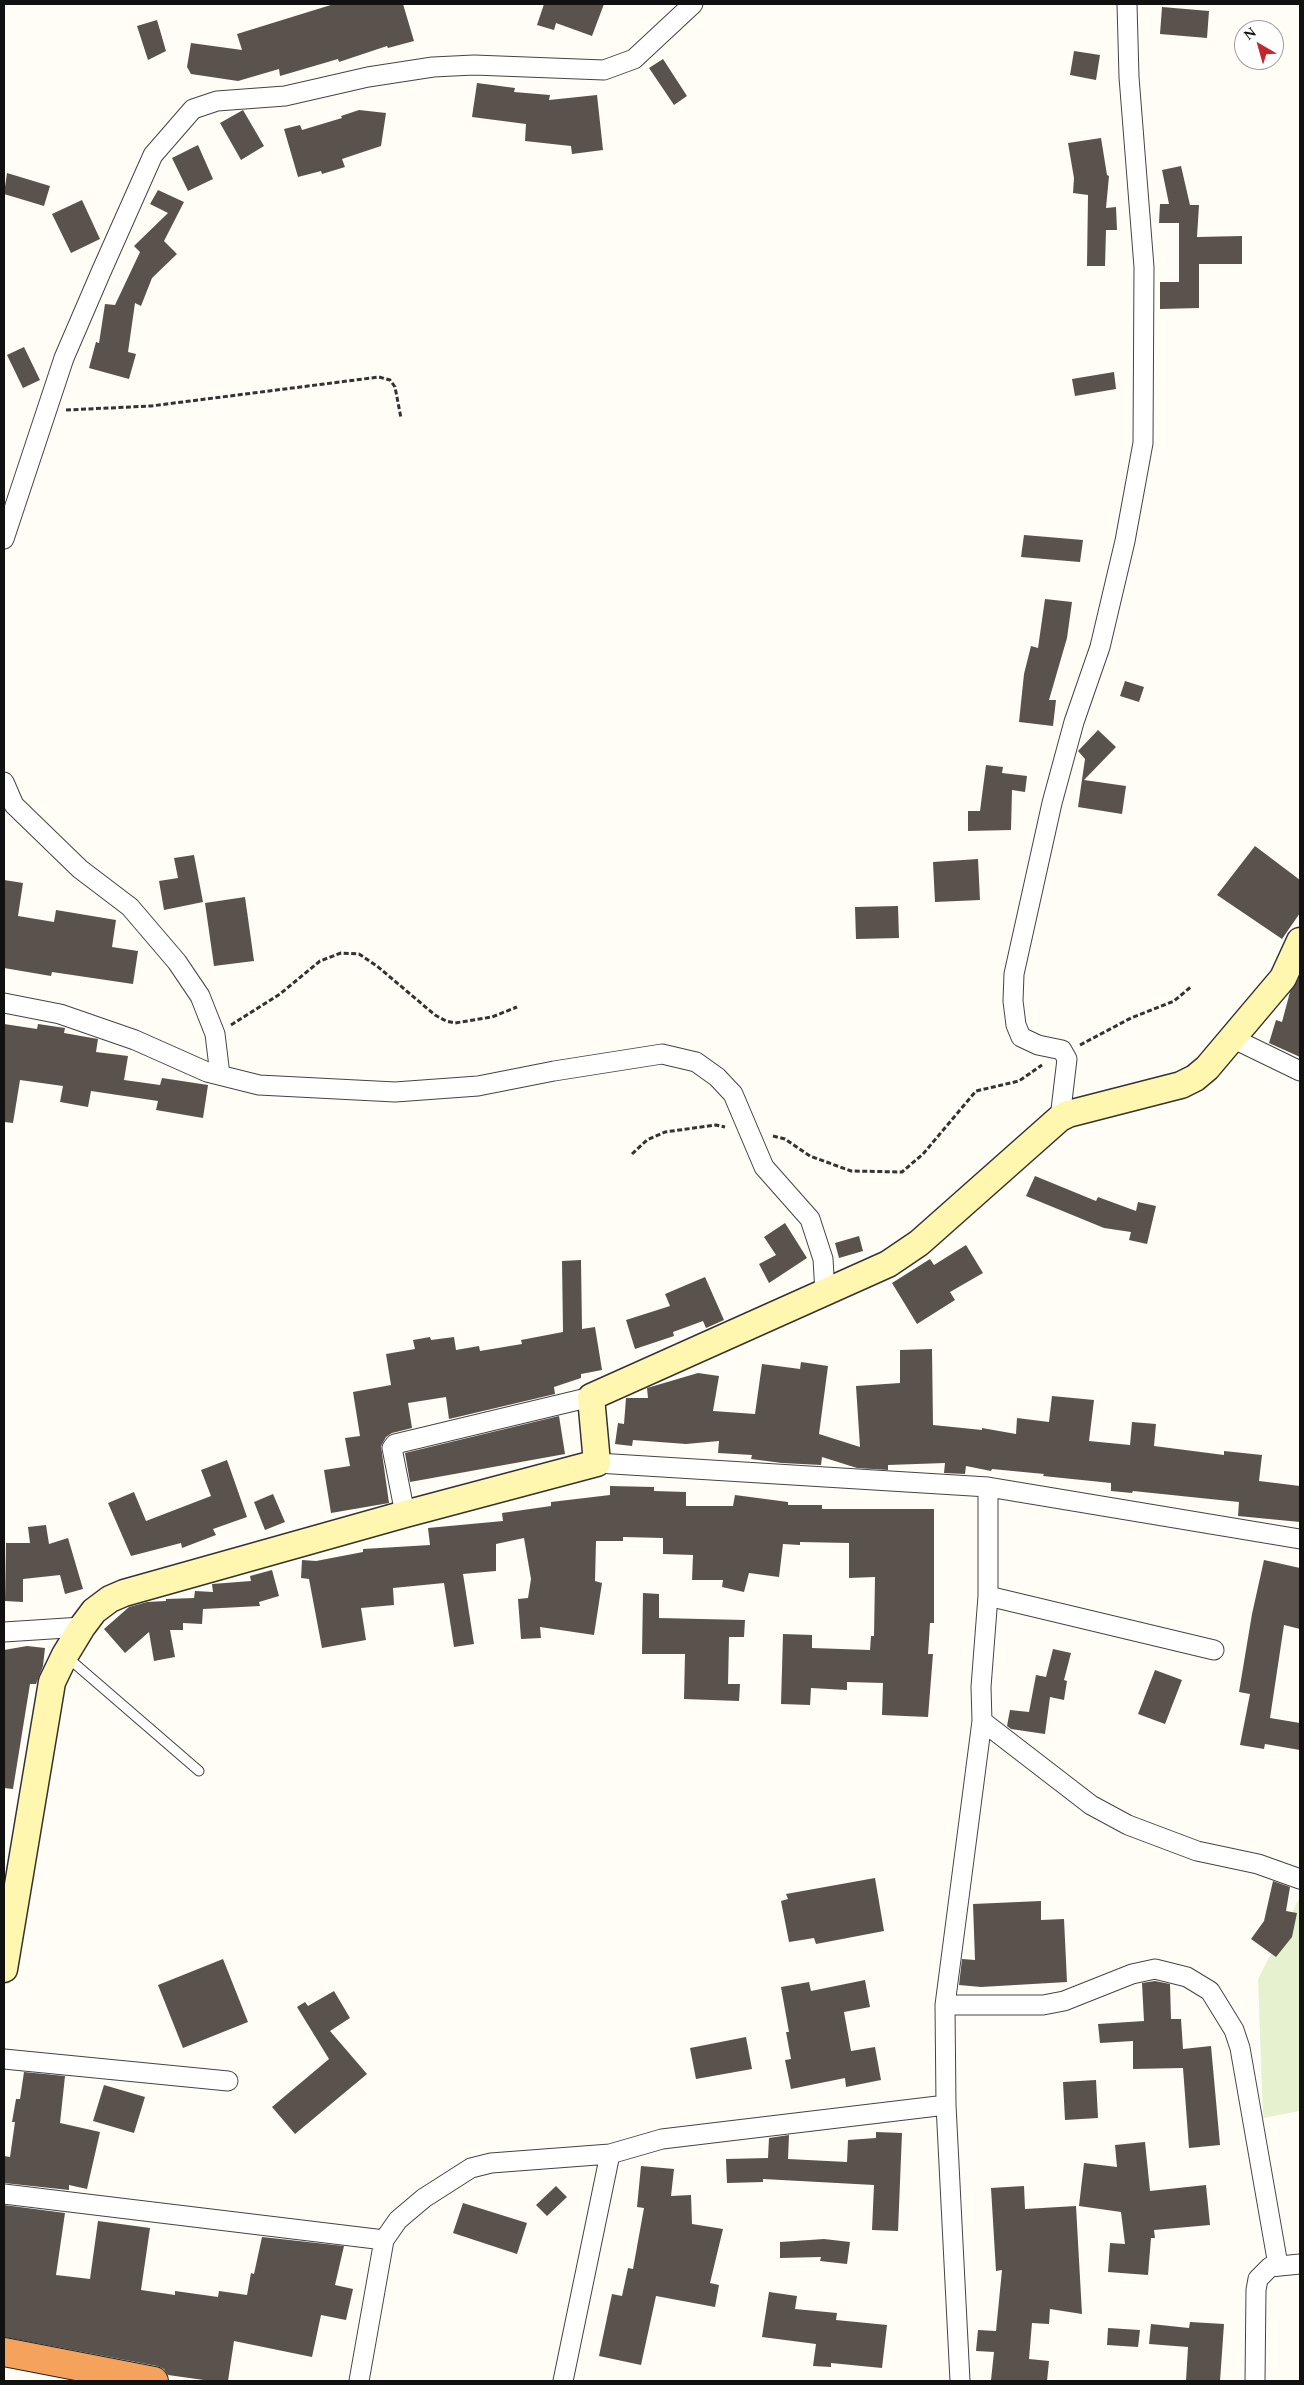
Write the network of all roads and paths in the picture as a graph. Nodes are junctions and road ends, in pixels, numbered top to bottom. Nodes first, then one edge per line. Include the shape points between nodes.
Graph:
1 (693, 4) edge
2 (1127, 4) edge
3 (46, 411) junction
4 (401, 418) dead end
5 (4, 539) edge
6 (4, 782) edge
7 (1300, 941) edge
8 (1192, 986) dead end
9 (4, 1003) edge
10 (518, 1007) dead end
11 (215, 1034) junction
12 (1232, 1038) junction
13 (1065, 1053) junction
14 (1300, 1071) edge
15 (220, 1075) junction
16 (1060, 1118) junction
17 (751, 1134) junction
18 (632, 1154) dead end
19 (825, 1293) junction
20 (591, 1397) junction
21 (597, 1463) junction
22 (988, 1487) junction
23 (405, 1514) junction
24 (1300, 1538) edge
25 (988, 1596) junction
26 (82, 1627) junction
27 (4, 1632) edge
28 (1214, 1650) dead end
29 (65, 1655) junction
30 (982, 1721) junction
31 (199, 1771) dead end
32 (1300, 1879) edge
33 (4, 1969) edge
34 (944, 2005) junction
35 (4, 2059) edge
36 (228, 2081) dead end
37 (946, 2105) junction
38 (610, 2154) junction
39 (4, 2194) edge
40 (384, 2240) junction
41 (1300, 2264) edge
42 (1278, 2265) junction
43 (4, 2352) edge
44 (4, 2363) edge
45 (98, 2381) edge
46 (154, 2381) edge
47 (359, 2381) edge
48 (564, 2381) edge
49 (960, 2381) edge
50 (1255, 2381) edge

1 - 3 street via 634,59 604,70 474,65 433,67 368,77 285,96 216,101 194,109 153,155 64,358
2 - 13 street via 1129,77 1144,267 1143,443 1125,541 1100,648 1074,722 1052,803 1014,974 1014,1009 1022,1038
3 - 4 path via 151,406 379,377 390,380 396,387
3 - 5 street
6 - 11 street via 14,805 80,869 130,907 177,962 200,996
7 - 12 street via 1283,978
8 - 13 path via 1174,1001 1130,1018
9 - 15 street via 60,1014
10 - 11 path via 492,1017 455,1023 446,1021 359,954 341,953 320,961 280,994
11 - 15 street
12 - 14 street
12 - 16 street via 1207,1068 1181,1085 1076,1111
13 - 16 street via 1067,1069
13 - 17 path via 1018,1081 976,1091 923,1154 902,1172 851,1171 810,1156 785,1139
15 - 17 street via 259,1085 395,1092 478,1086 662,1054 673,1055 696,1062 717,1077 733,1094
16 - 19 street via 919,1243 888,1264
17 - 18 path via 716,1125 686,1128 647,1140
17 - 19 street via 764,1167 813,1225 823,1259
19 - 20 street
20 - 21 street
20 - 23 street via 395,1444 392,1448
21 - 22 street
21 - 23 street
22 - 24 street
22 - 25 street
23 - 26 street via 124,1593 94,1611
25 - 28 street
25 - 30 street via 981,1687
26 - 27 street
26 - 29 street
29 - 31 lane
29 - 33 street via 52,1682
30 - 32 street via 1091,1805 1128,1825 1197,1851 1258,1864
30 - 34 street
34 - 37 street
34 - 42 street via 1043,2006 1064,2002 1132,1974 1155,1969 1187,1977 1210,1991 1234,2030 1240,2048
35 - 36 street
37 - 38 street via 662,2139
37 - 49 street
38 - 40 street via 491,2163 471,2168 444,2183 411,2209 398,2220
38 - 48 street
39 - 40 street
40 - 47 street
41 - 42 street
42 - 50 street via 1264,2271 1258,2279
43 - 46 highway
44 - 45 highway

